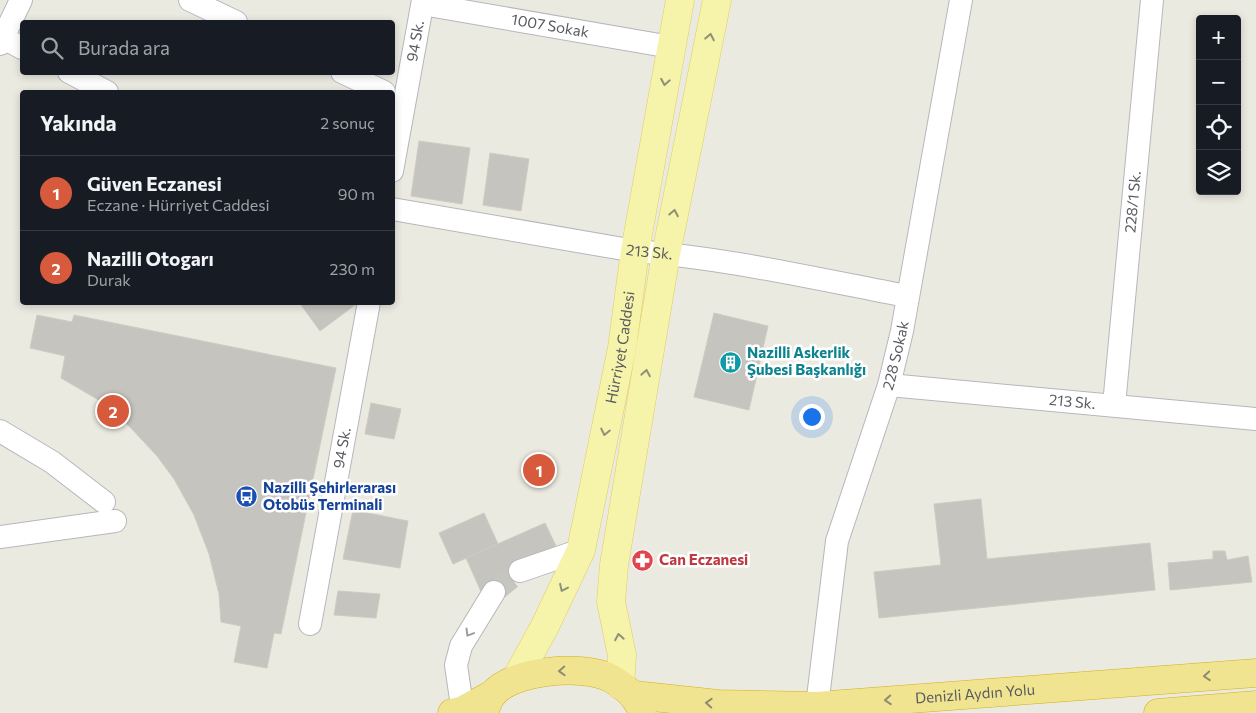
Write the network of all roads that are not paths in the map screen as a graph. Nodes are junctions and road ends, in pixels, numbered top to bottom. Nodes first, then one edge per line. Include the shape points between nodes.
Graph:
1 (21, 0) edge
2 (190, 0) edge
3 (423, 0) edge
4 (433, 0) edge
5 (680, 0) edge
6 (717, 0) edge
7 (961, 0) edge
8 (1152, 0) edge
9 (232, 20) edge
10 (1, 40) edge
11 (20, 47) edge
12 (671, 47) junction
13 (75, 75) edge
14 (348, 75) edge
15 (103, 90) edge
16 (380, 90) edge
17 (399, 99) edge
18 (395, 140) edge
19 (395, 210) edge
20 (634, 251) junction
21 (666, 254) junction
22 (907, 296) junction
23 (368, 305) edge
24 (889, 385) junction
25 (1114, 405) junction
26 (1256, 419) edge
27 (0, 431) edge
28 (104, 502) dead end
29 (115, 521) dead end
30 (0, 537) edge
31 (581, 550) junction
32 (520, 571) tunnel mouth
33 (494, 592) tunnel mouth
34 (310, 624) dead end
35 (1256, 672) edge
36 (516, 679) junction
37 (633, 698) edge
38 (1256, 705) edge
39 (817, 706) junction
40 (470, 709) edge
41 (1158, 713) edge

1 - 10 street
2 - 9 street
3 - 17 street, 94 Sk.
4 - 12 street, 1007 Sokak via 434,6
5 - 12 main road, Hürriyet Caddesi
21 -> 6 main road, Hürriyet Caddesi
7 - 22 street, 228 Sokak
8 - 25 street, 228/1 Sk.
10 - 11 street
12 -> 20 main road, Hürriyet Caddesi
13 - 15 street
14 - 16 street
17 - 18 street, 94 Sk.
19 - 20 street, 213 Sk.
20 - 21 street, 213 Sk.
20 -> 31 main road, Hürriyet Caddesi via 622,348
21 - 22 street, 213 Sk.
37 -> 21 main road, Hürriyet Caddesi via 611,602 614,565
22 - 24 street, 228 Sokak
23 - 34 street, 94 Sk.
24 - 25 street, 213 Sk.
24 - 39 street, 228 Sokak via 837,541
25 - 26 street, 213 Sk.
27 - 28 street via 52,462
29 - 30 street
31 - 32 street
31 -> 36 main road, Hürriyet Caddesi
33 -> 40 street via 461,646 456,665
35 -> 39 highway, Denizli Aydın Yolu
37 -> 36 highway, Denizli Aydın Yolu via 609,678 584,672 564,671
36 - 40 highway
39 -> 37 highway, Denizli Aydın Yolu
38 - 41 highway

